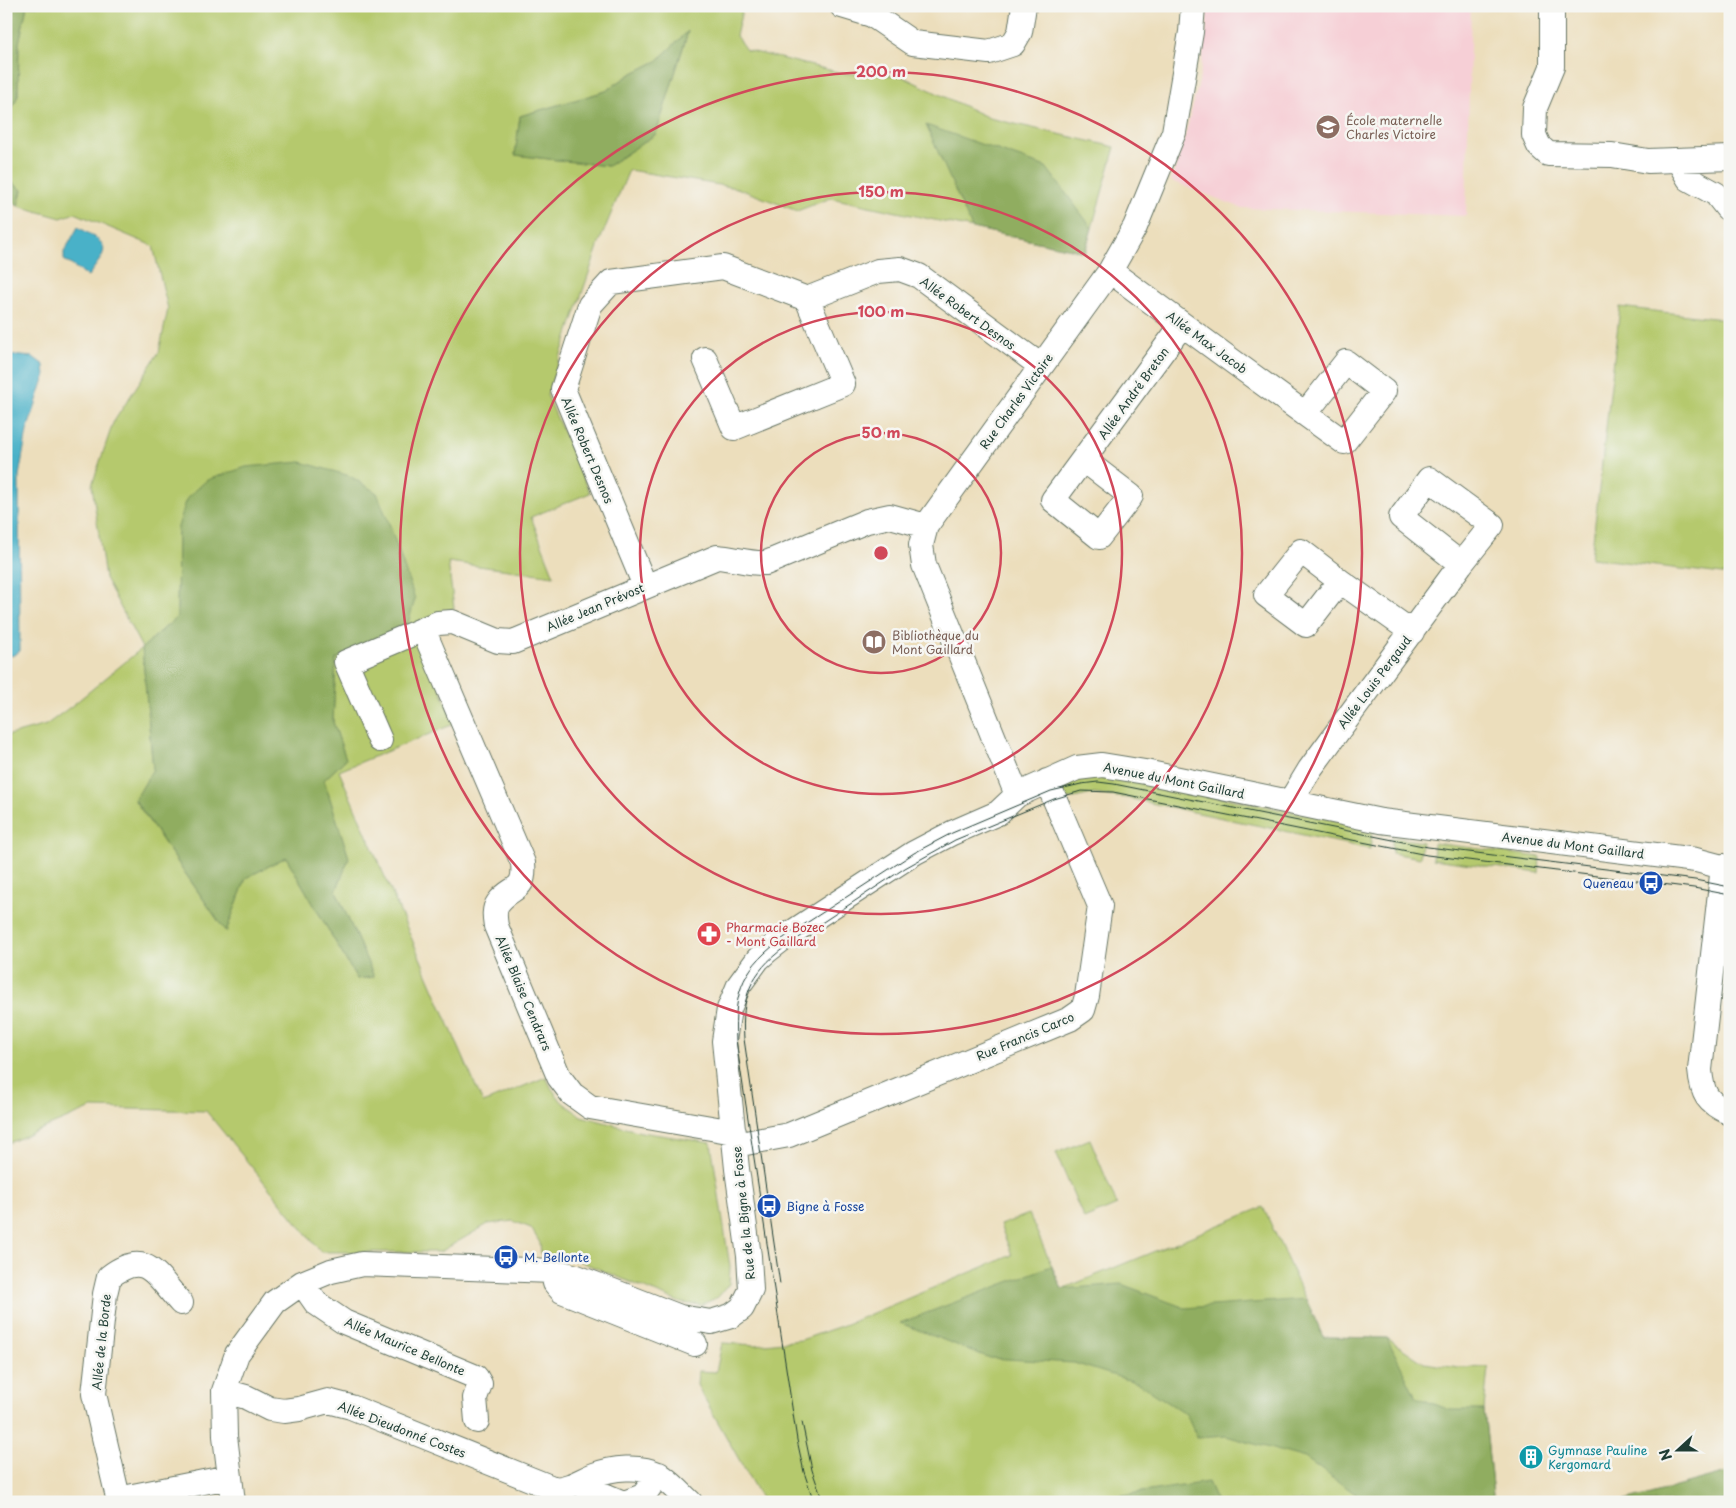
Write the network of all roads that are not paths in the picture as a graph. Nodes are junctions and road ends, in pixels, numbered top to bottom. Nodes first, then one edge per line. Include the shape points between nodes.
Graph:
1 (842, 6) edge
2 (1024, 6) edge
3 (1193, 6) edge
4 (1552, 6) edge
5 (1730, 158) edge
6 (1678, 160) junction
7 (1730, 208) edge
8 (1110, 271) junction
9 (807, 299) junction
10 (1182, 325) junction
11 (705, 359) dead end
12 (1041, 366) junction
13 (1305, 414) dead end
14 (1084, 460) dead end
15 (926, 526) junction
16 (1461, 564) dead end
17 (1340, 581) dead end
18 (645, 586) junction
19 (424, 629) junction
20 (1412, 632) junction
21 (380, 740) dead end
22 (1046, 781) junction
23 (1017, 795) junction
24 (1290, 802) junction
25 (1726, 868) edge
26 (1730, 1113) edge
27 (735, 1138) junction
28 (553, 1271) junction
29 (302, 1283) junction
30 (181, 1303) dead end
31 (695, 1344) dead end
32 (224, 1391) junction
33 (477, 1420) dead end
34 (659, 1474) junction
35 (229, 1477) junction
36 (578, 1484) junction
37 (119, 1500) edge
38 (233, 1502) edge
39 (621, 1502) edge
40 (627, 1502) edge
41 (690, 1502) edge

1 - 2 street via 872,15 913,43 989,52 1013,44 1020,32
3 - 8 street, Rue Charles Victoire via 1174,132 1135,227
4 - 6 street via 1552,67 1535,108 1534,135 1539,146 1548,154 1612,154 1648,161
5 - 6 street
6 - 7 street via 1689,180 1716,194
8 - 10 street, Allée Max Jacob
8 - 12 street, Rue Charles Victoire
9 - 11 street via 843,384 734,428
9 - 12 street, Allée Robert Desnos via 878,271 900,269 919,276
9 - 18 street, Allée Robert Desnos via 723,267 611,282 590,305 562,389
10 - 13 street, Allée Max Jacob
10 - 14 street, Allée André Breton
12 - 15 street, Rue Charles Victoire
15 - 18 street, Allée Jean Prévost via 890,516 867,521 766,563 717,557
15 - 23 street, Rue Charles Victoire via 921,545 924,565
16 - 20 street, Allée Louis Pergaud
17 - 20 street
18 - 19 street, Allée Jean Prévost via 513,642 498,641 452,622
19 - 21 street, Allée Jean Prévost via 346,662
19 - 27 street, Allée Blaise Cendrars via 522,863 524,875 518,887 498,904 494,914 496,926 559,1077 572,1094 590,1107
20 - 24 street, Allée Louis Pergaud via 1310,769
22 - 23 street, Avenue du Mont Gaillard
22 - 24 street, Avenue du Mont Gaillard via 1077,768 1102,765
22 - 27 street, Rue Francis Carco via 1100,906 1083,1010 1070,1019 789,1134 771,1139
23 - 27 street, Avenue du Mont Gaillard via 998,813 952,833 889,868 758,959 739,985 729,1009 724,1041
24 - 25 street, Avenue du Mont Gaillard via 1381,821 1696,860
25 - 26 street via 1700,1070 1705,1096 1716,1107
27 - 28 street, Rue de la Bigne à Fosse via 751,1290 742,1308 731,1316 711,1322 680,1317 577,1277
28 - 29 street, Rue de la Bigne à Fosse via 362,1264 331,1271
28 - 31 street via 555,1283 562,1291
29 - 32 street, Rue de la Bigne à Fosse via 275,1302 237,1354
29 - 33 street, Allée Maurice Bellonte via 316,1303 344,1322 476,1377 480,1384 475,1398
30 - 37 street, Allée de la Borde via 148,1266 134,1263 109,1276 94,1394
32 - 35 street, Rue de la Bigne à Fosse
32 - 36 street, Allée Dieudonné Costes via 270,1409 284,1411 328,1401 555,1489
34 - 36 street, Allée Dieudonné Costes via 619,1469 594,1475
34 - 40 street via 643,1496
34 - 41 street
35 - 37 street, Allée de la Borde
35 - 38 street, Rue de la Bigne à Fosse
36 - 39 street

